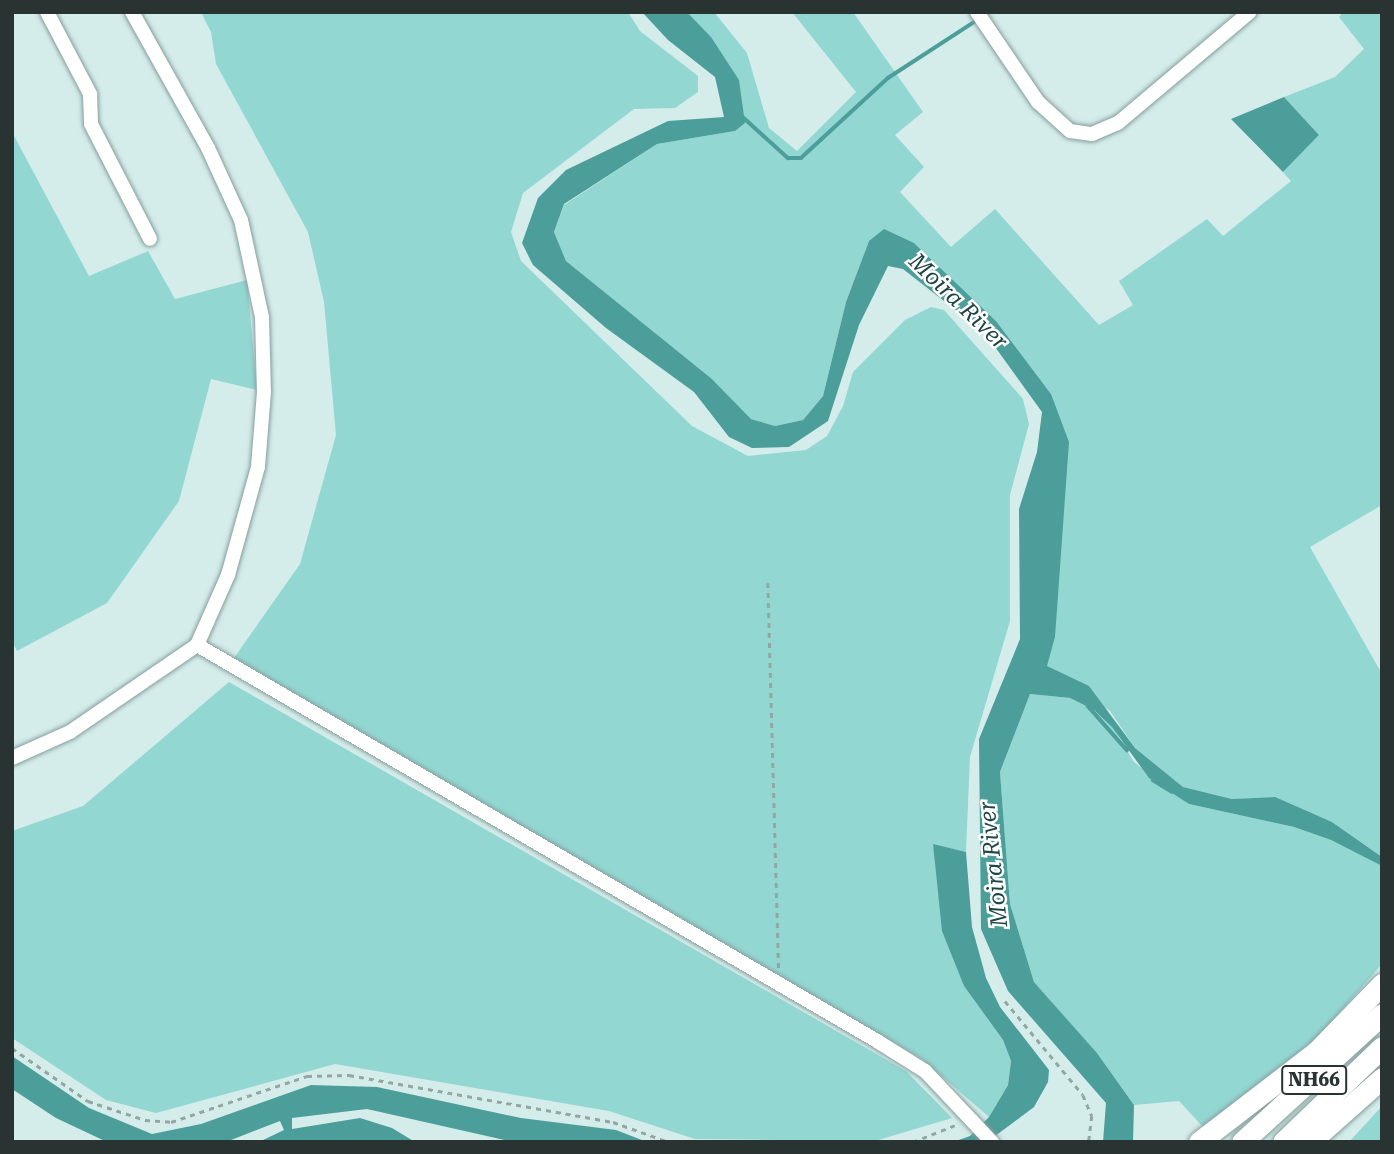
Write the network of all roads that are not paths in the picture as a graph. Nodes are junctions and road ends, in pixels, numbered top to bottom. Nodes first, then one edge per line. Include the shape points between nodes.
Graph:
1 (47, 12) edge
2 (132, 12) edge
3 (977, 12) edge
4 (1250, 12) edge
5 (150, 239) dead end
6 (197, 645) junction
7 (12, 758) edge
8 (1382, 984) edge
9 (1382, 1014) edge
10 (1382, 1046) edge
11 (1382, 1078) edge
12 (992, 1142) edge
13 (1199, 1142) edge
14 (1242, 1142) edge
15 (1283, 1142) edge
16 (1310, 1142) edge

1 - 5 street via 90,94 91,124
2 - 6 street via 208,148 241,220 262,317 264,392 258,467 228,575
3 - 4 street via 1038,102 1070,131 1092,134 1118,123
6 - 7 street via 70,732
6 - 12 street via 925,1071
8 - 13 highway via 1316,1052
9 - 14 highway, NH66
10 - 15 highway, NH66
11 - 16 highway

